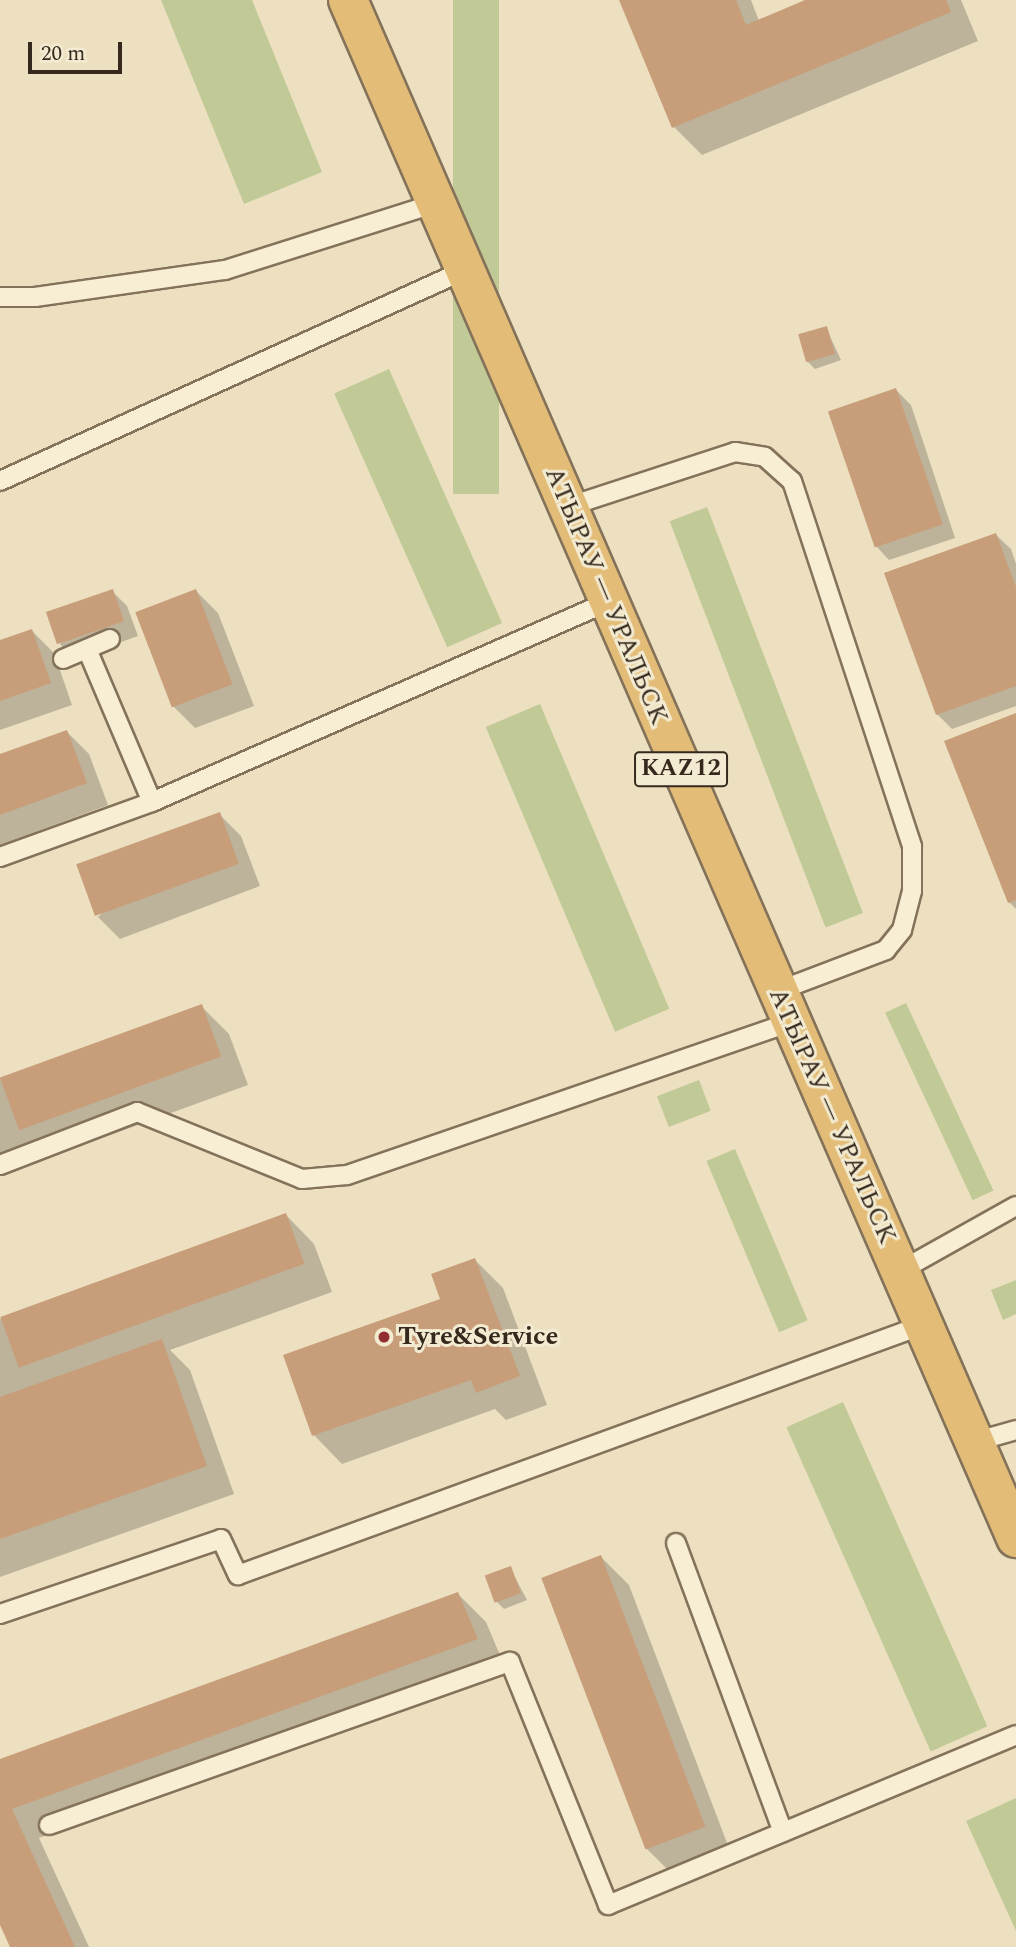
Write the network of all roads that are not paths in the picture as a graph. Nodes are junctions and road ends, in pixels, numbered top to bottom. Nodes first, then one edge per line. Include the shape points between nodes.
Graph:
1 (348, 0) edge
2 (436, 203) junction
3 (465, 270) junction
4 (0, 297) edge
5 (0, 481) edge
6 (567, 507) junction
7 (608, 602) junction
8 (110, 639) dead end
9 (87, 649) junction
10 (64, 659) dead end
11 (152, 802) junction
12 (0, 857) edge
13 (785, 1007) junction
14 (0, 1165) edge
15 (1016, 1206) edge
16 (900, 1271) junction
17 (923, 1325) junction
18 (1016, 1430) edge
19 (974, 1442) junction
20 (1016, 1538) edge
21 (676, 1543) dead end
22 (0, 1615) edge
23 (1016, 1735) edge
24 (49, 1825) dead end
25 (783, 1832) junction

1 - 2 highway, АТЫРАУ — УРАЛЬСК / KAZ12
2 - 3 highway, АТЫРАУ — УРАЛЬСК / KAZ12
2 - 4 lane via 225,270 35,297
3 - 5 lane
3 - 6 highway, АТЫРАУ — УРАЛЬСК / KAZ12
6 - 7 highway, АТЫРАУ — УРАЛЬСК / KAZ12
6 - 13 lane via 735,452 765,457 792,481 912,847 912,891 902,930 886,950
7 - 11 lane
7 - 13 highway, АТЫРАУ — УРАЛЬСК / KAZ12
8 - 9 lane
9 - 10 lane
9 - 11 lane
11 - 12 lane
13 - 14 lane via 347,1175 302,1179 137,1112
13 - 16 highway, АТЫРАУ — УРАЛЬСК / KAZ12
15 - 16 lane
16 - 17 highway, АТЫРАУ — УРАЛЬСК / KAZ12
17 - 19 highway, АТЫРАУ — УРАЛЬСК / KAZ12
17 - 22 lane via 238,1575 221,1539
18 - 19 lane
19 - 20 highway, АТЫРАУ — УРАЛЬСК / KAZ12
21 - 25 lane
23 - 25 lane
24 - 25 lane via 510,1662 608,1905

